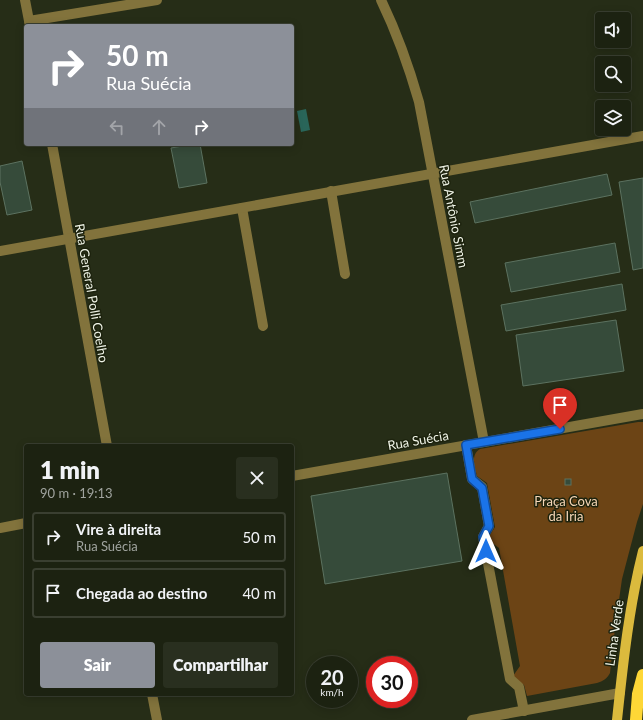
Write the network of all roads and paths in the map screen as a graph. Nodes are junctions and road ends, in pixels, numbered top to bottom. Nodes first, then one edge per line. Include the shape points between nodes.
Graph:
1 (25, 0) edge
2 (157, 0) edge
3 (380, 0) edge
4 (30, 24) edge
5 (643, 136) edge
6 (52, 146) edge
7 (433, 173) junction
8 (331, 191) junction
9 (242, 208) junction
10 (69, 238) junction
11 (0, 251) edge
12 (345, 274) dead end
13 (263, 326) dead end
14 (643, 414) edge
15 (484, 442) junction
16 (107, 444) edge
17 (466, 445) junction
18 (294, 476) edge
19 (24, 523) edge
20 (0, 528) edge
21 (643, 551) edge
22 (643, 675) edge
23 (643, 682) edge
24 (620, 693) junction
25 (638, 694) junction
26 (152, 696) edge
27 (524, 711) junction
28 (157, 720) edge
29 (472, 720) edge
30 (617, 720) edge
31 (636, 720) edge

1 - 4 street
2 - 4 street
3 - 7 street, Rua Antônio Simm via 410,70
5 - 7 street
6 - 10 street, Rua General Polli Coelho
7 - 8 street
7 - 15 street, Rua Antônio Simm
8 - 9 street
8 - 12 street
9 - 10 street
9 - 13 street
10 - 11 street
10 - 16 street, Rua General Polli Coelho
14 - 15 street, Rua Suécia
15 - 17 street, Rua Suécia
17 - 18 street, Rua Suécia
17 - 27 street via 472,479 482,488 489,526 483,537 510,679 519,686
19 - 20 street
21 - 24 main road, Linha Verde via 632,604
22 - 25 highway
23 - 25 street
24 - 27 street
24 - 30 main road, Linha Verde
25 - 31 highway
26 - 28 street
27 - 29 street

